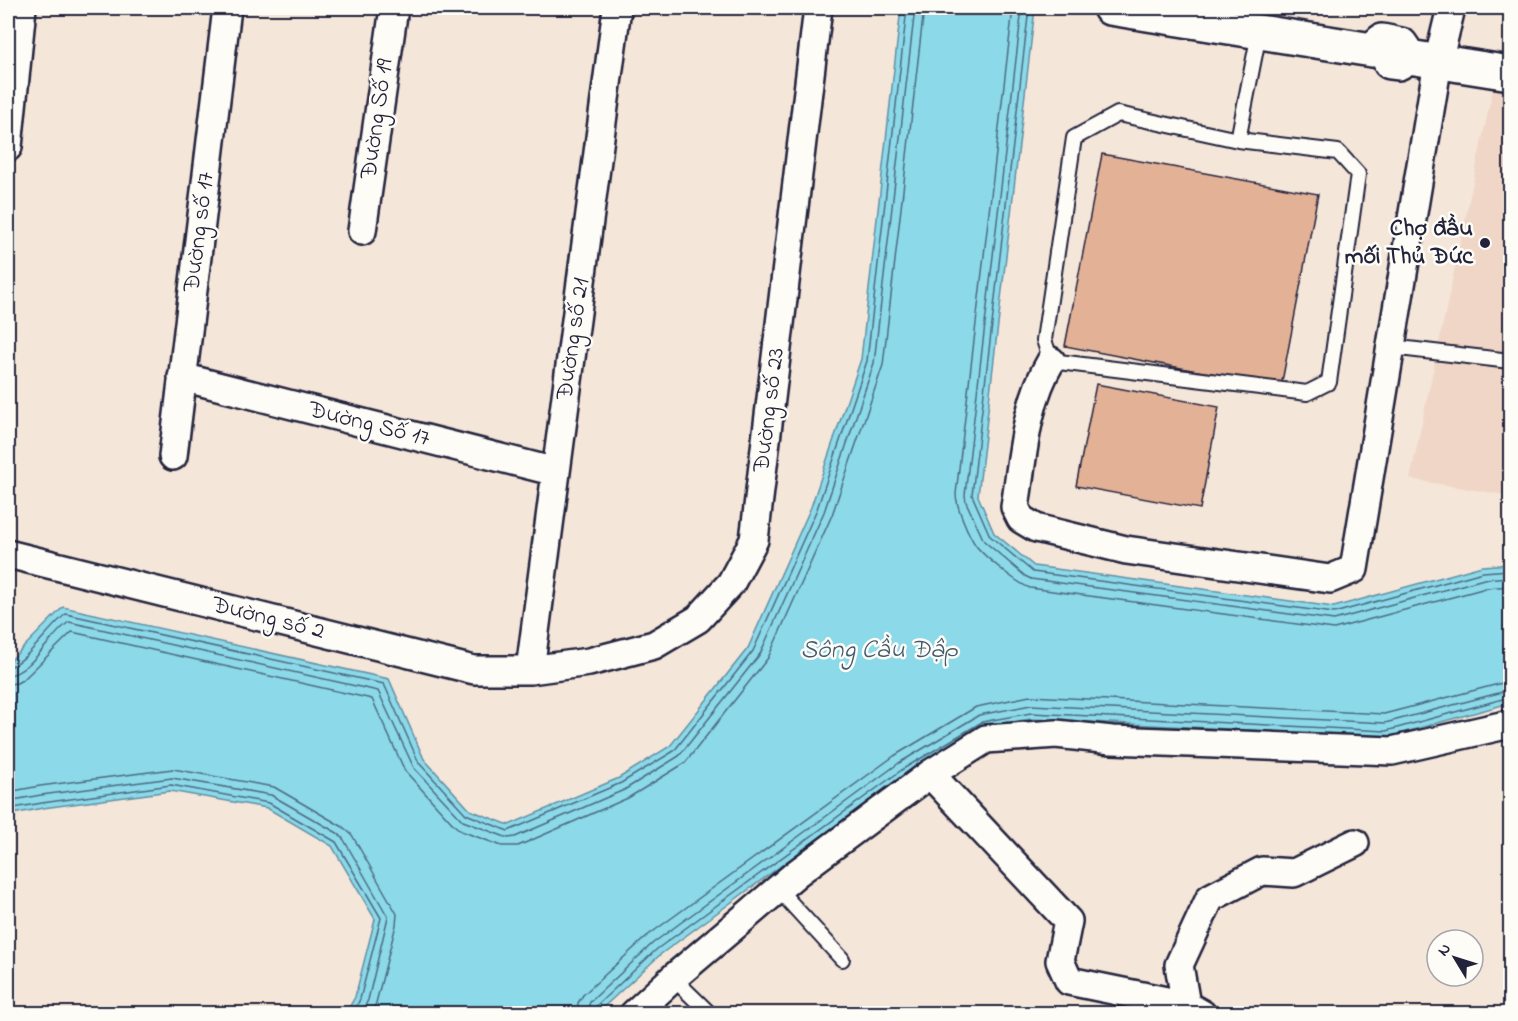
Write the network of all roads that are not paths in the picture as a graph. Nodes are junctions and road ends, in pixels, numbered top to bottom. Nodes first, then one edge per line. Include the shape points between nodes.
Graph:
1 (22, 8) edge
2 (227, 8) edge
3 (394, 8) edge
4 (617, 8) edge
5 (818, 8) edge
6 (1113, 8) edge
7 (1451, 8) edge
8 (1259, 33) junction
9 (1423, 59) junction
10 (1510, 73) edge
11 (10, 112) edge
12 (1238, 140) junction
13 (8, 147) edge
14 (362, 231) dead end
15 (1391, 347) junction
16 (1051, 361) junction
17 (1510, 361) edge
18 (182, 377) junction
19 (173, 456) dead end
20 (556, 472) junction
21 (8, 554) edge
22 (530, 670) junction
23 (1510, 724) edge
24 (930, 774) junction
25 (1355, 843) dead end
26 (778, 889) junction
27 (842, 959) dead end
28 (673, 978) junction
29 (1194, 1009) edge
30 (634, 1014) edge
31 (710, 1014) edge

1 - 11 street
2 - 18 street, Đường số 17
3 - 14 street, Đường Số 19
4 - 20 street, Đường số 21
5 - 22 street, Đường số 23 via 754,540 731,583 698,619 663,640 589,662
6 - 8 street
7 - 9 street
8 - 9 street via 1372,50 1382,42 1401,45
8 - 12 lane
9 - 10 street
9 - 15 street
11 - 13 street
12 - 16 lane via 1118,114 1074,138 1044,340
12 - 16 lane via 1338,152 1358,174 1329,382 1307,393
15 - 16 street via 1354,569 1330,579 1126,550 1036,528 1022,519 1015,507 1033,402
15 - 17 lane
18 - 19 street, Đường số 17
18 - 20 street, Đường Số 17
20 - 22 street, Đường số 21
21 - 22 street, Đường số 2 via 474,670
23 - 24 street via 1392,751 1112,740 1056,734 986,739
24 - 26 street
24 - 29 street via 1068,921 1060,961 1069,981
25 - 29 street via 1293,873 1262,871 1210,898 1179,965
26 - 27 lane
26 - 28 street
28 - 30 street
28 - 31 lane

